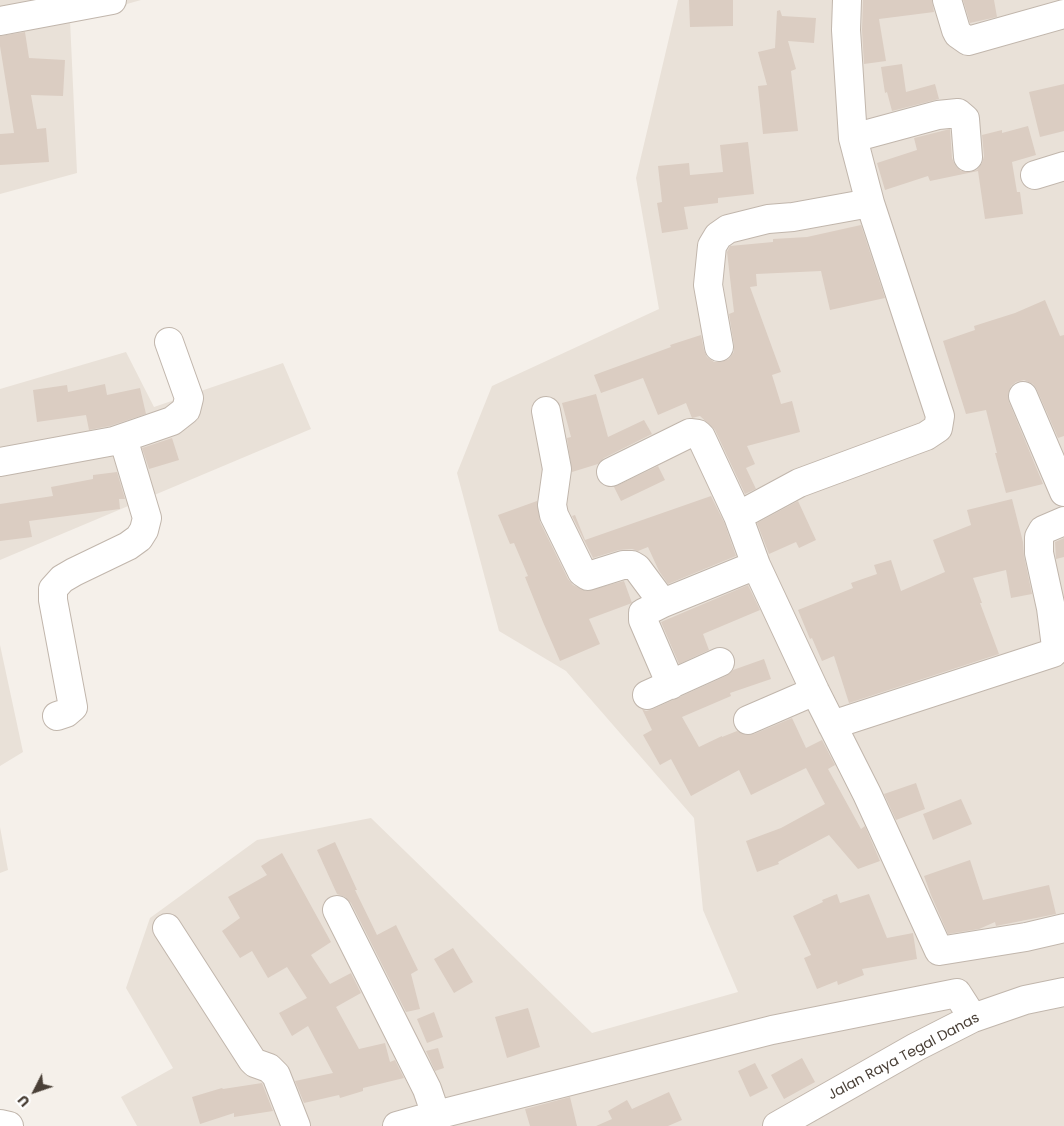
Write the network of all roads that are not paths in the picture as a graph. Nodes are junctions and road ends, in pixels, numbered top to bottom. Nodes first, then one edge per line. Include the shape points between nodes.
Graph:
1 (112, 0) edge
2 (847, 0) edge
3 (947, 0) edge
4 (1064, 14) edge
5 (0, 19) edge
6 (853, 138) junction
7 (968, 157) dead end
8 (1064, 166) edge
9 (1035, 175) dead end
10 (870, 203) junction
11 (169, 342) dead end
12 (719, 347) dead end
13 (1023, 396) dead end
14 (546, 411) dead end
15 (123, 438) junction
16 (1055, 444) edge
17 (0, 462) edge
18 (611, 472) dead end
19 (1064, 492) edge
20 (738, 516) junction
21 (1064, 522) edge
22 (756, 565) junction
23 (663, 603) junction
24 (720, 662) dead end
25 (815, 691) junction
26 (57, 716) dead end
27 (748, 720) dead end
28 (832, 725) junction
29 (337, 910) dead end
30 (167, 928) dead end
31 (1064, 928) edge
32 (1064, 992) edge
33 (973, 1018) junction
34 (432, 1103) junction
35 (293, 1118) edge
36 (0, 1124) edge
37 (9, 1126) edge
38 (397, 1126) edge
39 (777, 1126) edge

1 - 5 street
2 - 6 street
3 - 4 street via 958,34 968,41
6 - 7 street via 938,115 958,113 966,119
6 - 10 street
8 - 9 street
10 - 12 street via 793,217 768,218 728,229 718,236 712,246 708,285
10 - 20 street via 940,416 938,428 926,436 799,483
11 - 15 street via 186,386 188,405 172,421
13 - 16 street
14 - 23 street via 557,469 552,505 554,515 582,572 588,576 632,565
15 - 17 street
15 - 26 street via 147,518 139,538 68,576 53,589 73,706
16 - 19 street
18 - 20 street via 690,433 698,434
20 - 22 street
21 - 28 street via 1043,530 1039,537 1056,647 1053,653
22 - 23 street
22 - 25 street
23 - 24 street via 645,611 642,618 659,690
25 - 27 street
25 - 28 street
28 - 31 street via 939,951
29 - 34 street
30 - 35 street via 252,1060 276,1075
32 - 33 street, Jalan Raya Tegal Danas via 1025,1000
33 - 34 street via 957,993
33 - 39 street, Jalan Raya Tegal Danas
34 - 38 street
36 - 37 street

